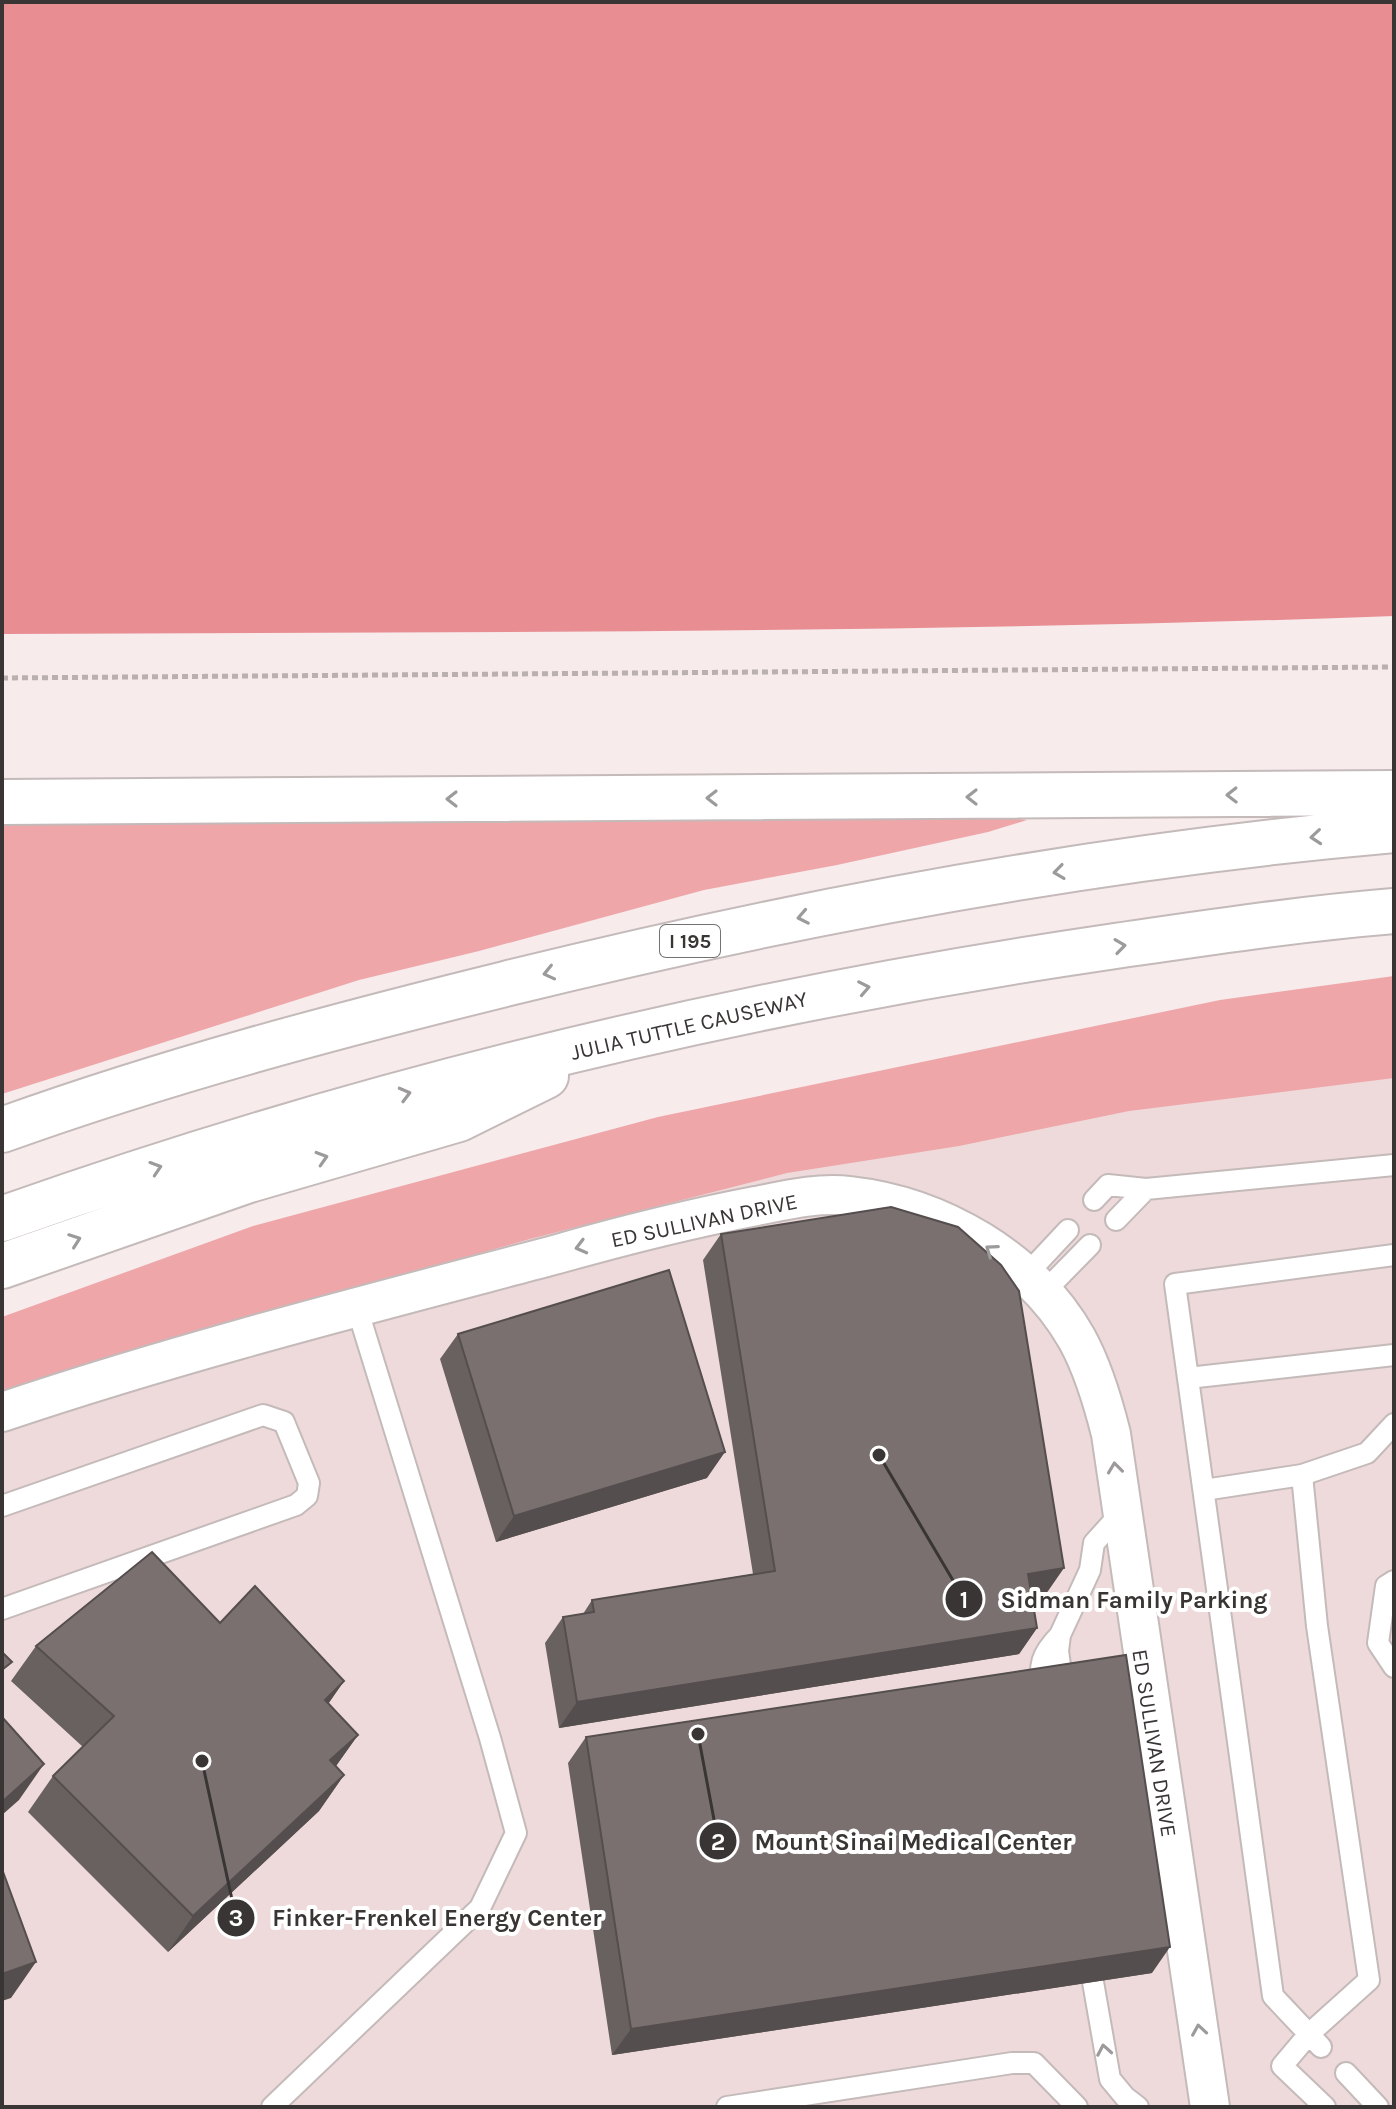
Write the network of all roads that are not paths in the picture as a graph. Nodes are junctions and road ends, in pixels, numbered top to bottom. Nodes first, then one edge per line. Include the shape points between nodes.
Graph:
1 (1394, 793) edge
2 (2, 802) edge
3 (1394, 830) edge
4 (1394, 911) edge
5 (623, 1039) junction
6 (2, 1130) edge
7 (1394, 1165) edge
8 (1146, 1189) junction
9 (1094, 1200) dead end
10 (2, 1219) edge
11 (1116, 1220) dead end
12 (1068, 1230) dead end
13 (1090, 1245) dead end
14 (1394, 1255) edge
15 (2, 1266) edge
16 (1033, 1285) junction
17 (357, 1308) junction
18 (1394, 1355) edge
19 (1188, 1378) junction
20 (2, 1412) edge
21 (1394, 1424) edge
22 (1302, 1475) junction
23 (1204, 1490) junction
24 (2, 1506) edge
25 (1121, 1513) junction
26 (1394, 1581) edge
27 (2, 1609) edge
28 (1060, 1635) junction
29 (1394, 1667) edge
30 (1063, 1687) edge
31 (1041, 1691) edge
32 (1093, 1982) edge
33 (1315, 2041) junction
34 (1346, 2073) dead end
35 (1371, 2106) edge
36 (272, 2107) edge
37 (727, 2107) edge
38 (1077, 2107) edge
39 (1138, 2107) edge
40 (1210, 2107) edge
41 (1325, 2107) edge

1 -> 2 highway
3 -> 6 highway, I 195 via 1297,838 1044,874 664,946 306,1036
5 -> 4 highway, JULIA TUTTLE CAUSEWAY via 990,965
10 -> 5 highway, JULIA TUTTLE CAUSEWAY via 254,1136
15 -> 5 highway via 249,1180 459,1119
7 - 8 lane
8 - 9 lane via 1108,1185
8 - 11 lane
12 - 16 lane
13 - 16 lane
14 - 19 lane via 1175,1284
16 -> 17 street, ED SULLIVAN DRIVE via 999,1254 930,1216 849,1196 815,1196 706,1215
25 -> 16 street, ED SULLIVAN DRIVE via 1104,1406 1076,1338
17 - 20 street, ED SULLIVAN DRIVE
17 - 36 lane via 516,1833 480,1908
18 - 19 lane
19 - 23 lane
21 - 22 lane via 1367,1453
22 - 23 lane
22 - 33 lane via 1317,1626 1369,1980
23 - 33 lane via 1273,1996
24 - 27 lane via 263,1415 284,1422 309,1483 307,1496 296,1505
25 - 28 lane via 1094,1543 1090,1570
40 -> 25 street, ED SULLIVAN DRIVE
26 - 29 lane via 1386,1586 1378,1643
28 - 30 lane
28 - 31 lane via 1040,1665
39 -> 32 lane via 1110,2079
33 - 41 lane via 1282,2066
34 - 35 lane
37 - 38 lane via 1034,2063

